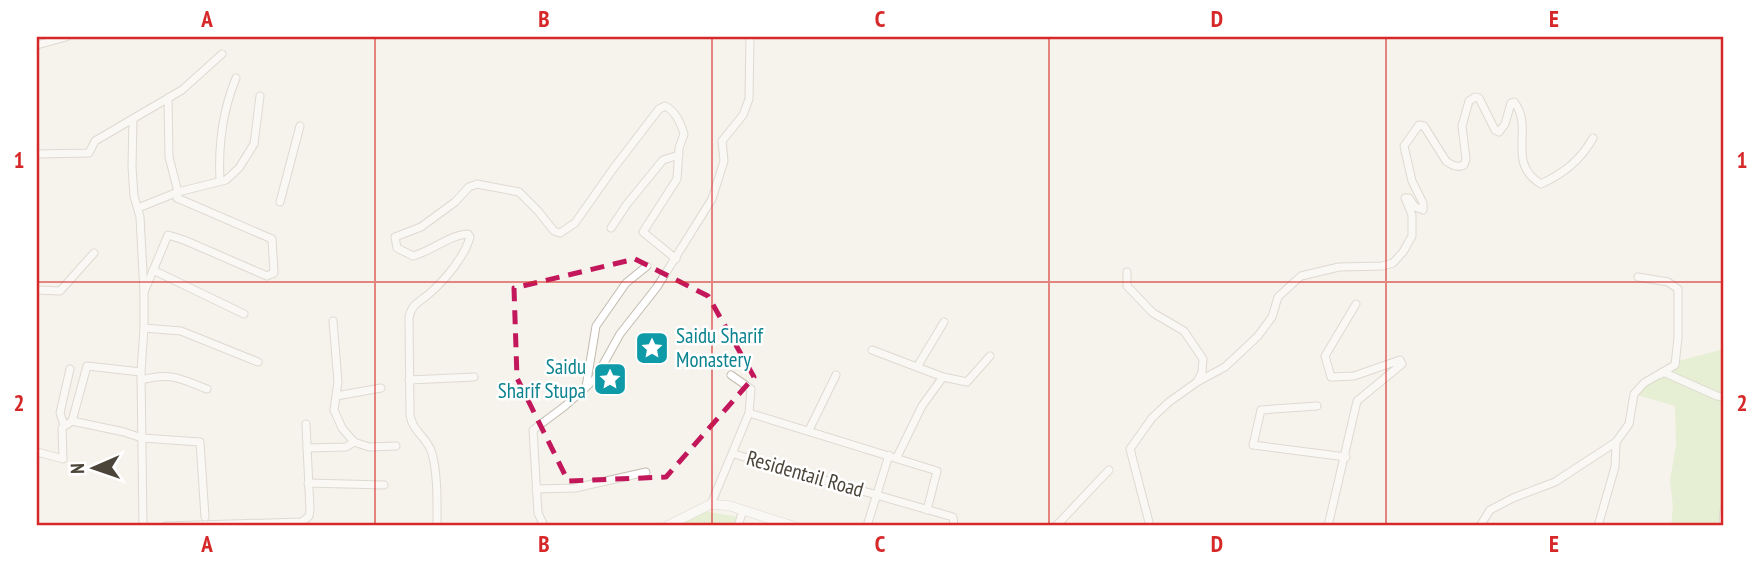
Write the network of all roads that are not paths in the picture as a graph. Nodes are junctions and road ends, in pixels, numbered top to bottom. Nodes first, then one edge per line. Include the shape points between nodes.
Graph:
1 (66, 37) edge
2 (750, 37) edge
3 (37, 45) edge
4 (222, 54) dead end
5 (236, 78) dead end
6 (260, 96) dead end
7 (168, 98) junction
8 (133, 119) junction
9 (300, 126) dead end
10 (1593, 138) dead end
11 (37, 154) edge
12 (679, 155) junction
13 (220, 181) junction
14 (178, 192) junction
15 (280, 202) dead end
16 (138, 208) junction
17 (611, 228) dead end
18 (94, 253) dead end
19 (676, 259) junction
20 (647, 265) dead end
21 (153, 270) junction
22 (1127, 272) dead end
23 (1638, 277) dead end
24 (37, 290) edge
25 (144, 292) junction
26 (1356, 304) dead end
27 (244, 314) dead end
28 (333, 321) dead end
29 (944, 322) dead end
30 (144, 328) junction
31 (872, 350) dead end
32 (990, 356) dead end
33 (258, 362) dead end
34 (917, 367) junction
35 (70, 369) dead end
36 (1661, 373) junction
37 (731, 375) dead end
38 (836, 375) dead end
39 (141, 376) junction
40 (474, 377) dead end
41 (943, 377) junction
42 (409, 380) junction
43 (1198, 382) junction
44 (381, 388) dead end
45 (586, 388) junction
46 (207, 389) dead end
47 (336, 396) junction
48 (1724, 397) edge
49 (1317, 406) dead end
50 (749, 413) junction
51 (72, 421) junction
52 (306, 424) dead end
53 (64, 425) junction
54 (809, 430) junction
55 (142, 438) junction
56 (354, 442) junction
57 (1616, 442) junction
58 (396, 446) dead end
59 (307, 448) junction
60 (37, 452) edge
61 (734, 454) junction
62 (893, 456) junction
63 (1346, 457) junction
64 (1110, 470) dead end
65 (646, 472) dead end
66 (308, 484) junction
67 (384, 485) dead end
68 (536, 489) junction
69 (877, 494) junction
70 (711, 504) junction
71 (743, 510) junction
72 (927, 510) junction
73 (1724, 512) edge
74 (538, 513) junction
75 (205, 517) dead end
76 (302, 524) edge
77 (143, 526) edge
78 (165, 526) edge
79 (437, 526) edge
80 (536, 526) edge
81 (544, 526) edge
82 (667, 526) edge
83 (738, 526) edge
84 (793, 526) edge
85 (867, 526) edge
86 (954, 526) edge
87 (1056, 526) edge
88 (1150, 526) edge
89 (1328, 526) edge
90 (1480, 526) edge
91 (1598, 526) edge
92 (1723, 526) edge

1 - 3 street
2 - 19 street via 750,99 722,141 724,161 712,199
4 - 7 street
5 - 13 street via 221,128
6 - 13 street via 254,144 233,176
7 - 8 street
7 - 14 street via 169,157
8 - 11 street via 95,141 89,153
8 - 16 street via 132,167
9 - 15 street
10 - 43 street via 1564,173 1541,184 1528,173 1521,158 1522,122 1514,102 1499,132 1479,98 1469,101 1462,127 1466,159 1461,167 1446,161 1419,125 1404,146 1423,210 1405,198 1412,215 1412,236 1403,252 1382,266 1339,267 1301,275 1278,297 1272,317 1258,336 1225,367
12 - 17 street via 663,160
12 - 19 street via 677,179 643,232
12 - 42 street via 683,131 672,109 664,106 575,223 564,231 554,231 519,192 477,184 421,227 396,237 397,248 413,256 461,234 470,237 430,294 412,306
13 - 14 street
14 - 16 street
14 - 21 street via 177,198 272,239 274,273 267,276 172,235 166,238
16 - 25 street
18 - 24 street via 60,291
19 - 45 street
20 - 45 street via 626,283 596,326
21 - 25 street
21 - 27 street
22 - 43 street via 1127,286 1135,296 1184,331 1197,348 1203,359
23 - 36 street via 1668,282 1678,289 1675,365
25 - 30 street
26 - 63 street via 1325,356 1331,377 1354,376 1400,360 1402,364 1357,401
28 - 47 street
29 - 34 street
30 - 33 street via 181,331
30 - 39 street
31 - 34 street
32 - 41 street via 967,382
34 - 41 street
35 - 53 street via 60,413
36 - 48 street
36 - 57 street via 1634,394 1629,424
37 - 50 street via 751,389
38 - 54 street
39 - 46 street via 161,374
39 - 51 street via 87,366
39 - 55 street
40 - 42 street
41 - 62 street
42 - 79 street via 411,423 432,454
43 - 88 street via 1152,418 1130,449
44 - 47 street
45 - 68 street via 533,430
47 - 56 street via 334,410
49 - 63 street via 1261,410 1253,445
50 - 54 street
50 - 61 street
51 - 53 street
51 - 55 street
52 - 59 street
53 - 60 street via 63,459
54 - 62 street
55 - 75 street via 200,442
55 - 77 street
56 - 58 street via 369,447
56 - 59 street via 346,447
57 - 90 street via 1555,482 1490,510
57 - 91 street via 1615,467
59 - 66 street
61 - 69 street, Residentail Road
61 - 70 street
62 - 69 street
62 - 72 street via 937,471
63 - 89 street
64 - 87 street
65 - 68 street via 575,488
66 - 67 street
66 - 76 street via 310,510
68 - 74 street
69 - 72 street, Residentail Road
69 - 85 street
70 - 71 street
70 - 82 street
71 - 83 street
71 - 84 street
72 - 86 street, Residentail Road via 953,517
73 - 92 street
74 - 80 street
74 - 81 street
76 - 78 street

